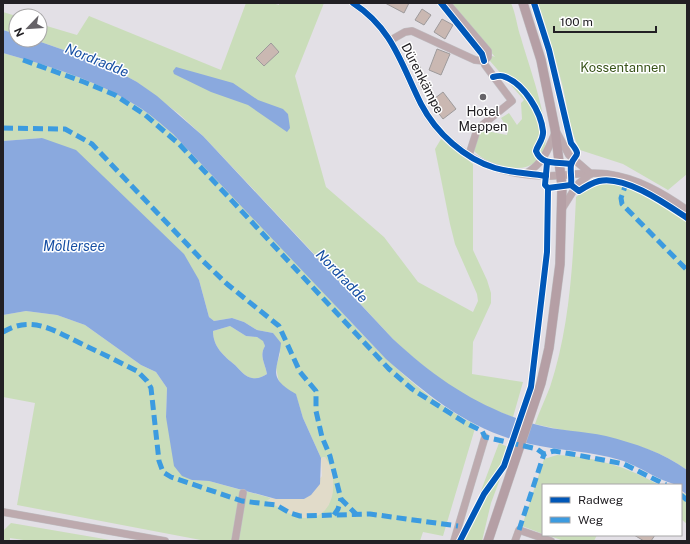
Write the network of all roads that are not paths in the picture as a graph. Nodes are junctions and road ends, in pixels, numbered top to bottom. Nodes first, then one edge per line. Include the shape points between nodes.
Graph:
1 (353, 3) edge
2 (448, 3) edge
3 (523, 3) edge
4 (391, 40) junction
5 (484, 61) junction
6 (555, 131) junction
7 (469, 155) junction
8 (527, 173) junction
9 (591, 174) junction
10 (561, 175) junction
11 (562, 209) junction
12 (687, 210) edge
13 (485, 437) dead end
14 (243, 493) dead end
15 (3, 512) edge
16 (164, 541) edge
17 (235, 541) edge
18 (454, 541) edge
19 (488, 541) edge
20 (515, 541) edge
21 (551, 541) edge

1 - 4 street, Dürenkämpe via 377,22
2 - 5 street via 488,51 488,58
3 - 6 main road via 541,60
4 - 5 street via 412,31 475,60
4 - 7 street, Dürenkämpe via 430,118 450,141
5 - 7 street via 484,65 512,101 476,132
6 - 8 street via 546,156
6 - 9 street via 569,155
6 - 10 main road
7 - 8 street, Dürenkämpe via 494,168
8 - 10 street, Dürenkämpe
9 - 10 street, Dürenkämpe
9 - 11 street via 575,188
9 - 12 street, Dürenkämpe via 607,174 628,179 653,189
10 - 11 main road
11 - 19 main road via 554,319 541,383
13 - 18 street
14 - 17 street
15 - 16 street
20 - 21 street via 519,530

